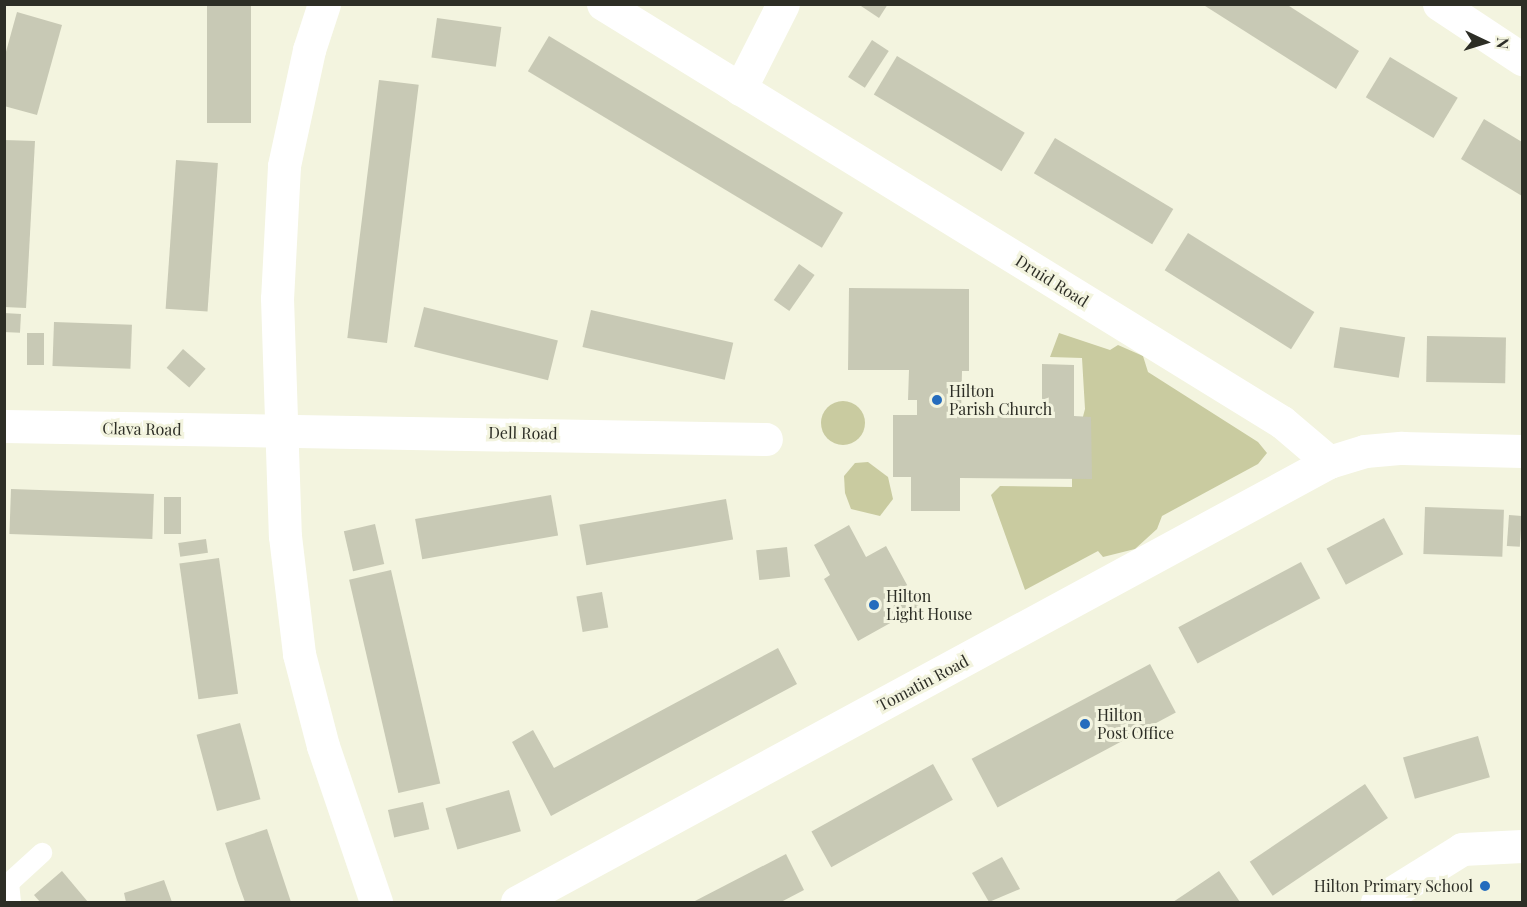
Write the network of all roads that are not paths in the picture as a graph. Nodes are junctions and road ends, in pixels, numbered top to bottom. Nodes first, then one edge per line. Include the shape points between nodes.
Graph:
1 (324, 4) edge
2 (603, 4) edge
3 (783, 4) edge
4 (1439, 4) edge
5 (1522, 59) edge
6 (740, 89) junction
7 (4, 426) edge
8 (280, 433) junction
9 (766, 438) dead end
10 (1522, 451) edge
11 (1329, 462) junction
12 (1522, 846) edge
13 (42, 853) dead end
14 (11, 903) edge
15 (376, 903) edge
16 (517, 903) edge
17 (1377, 903) edge

1 - 8 street via 284,166 277,298
2 - 6 street, Druid Road
3 - 6 street
4 - 5 street
6 - 11 street, Druid Road via 1282,422
7 - 8 street, Clava Road
8 - 9 street, Dell Road
8 - 15 street via 285,536 299,654 322,746
10 - 11 street via 1402,448 1365,451
11 - 16 street, Tomatin Road
12 - 17 street via 1462,849
13 - 14 lane via 9,883

